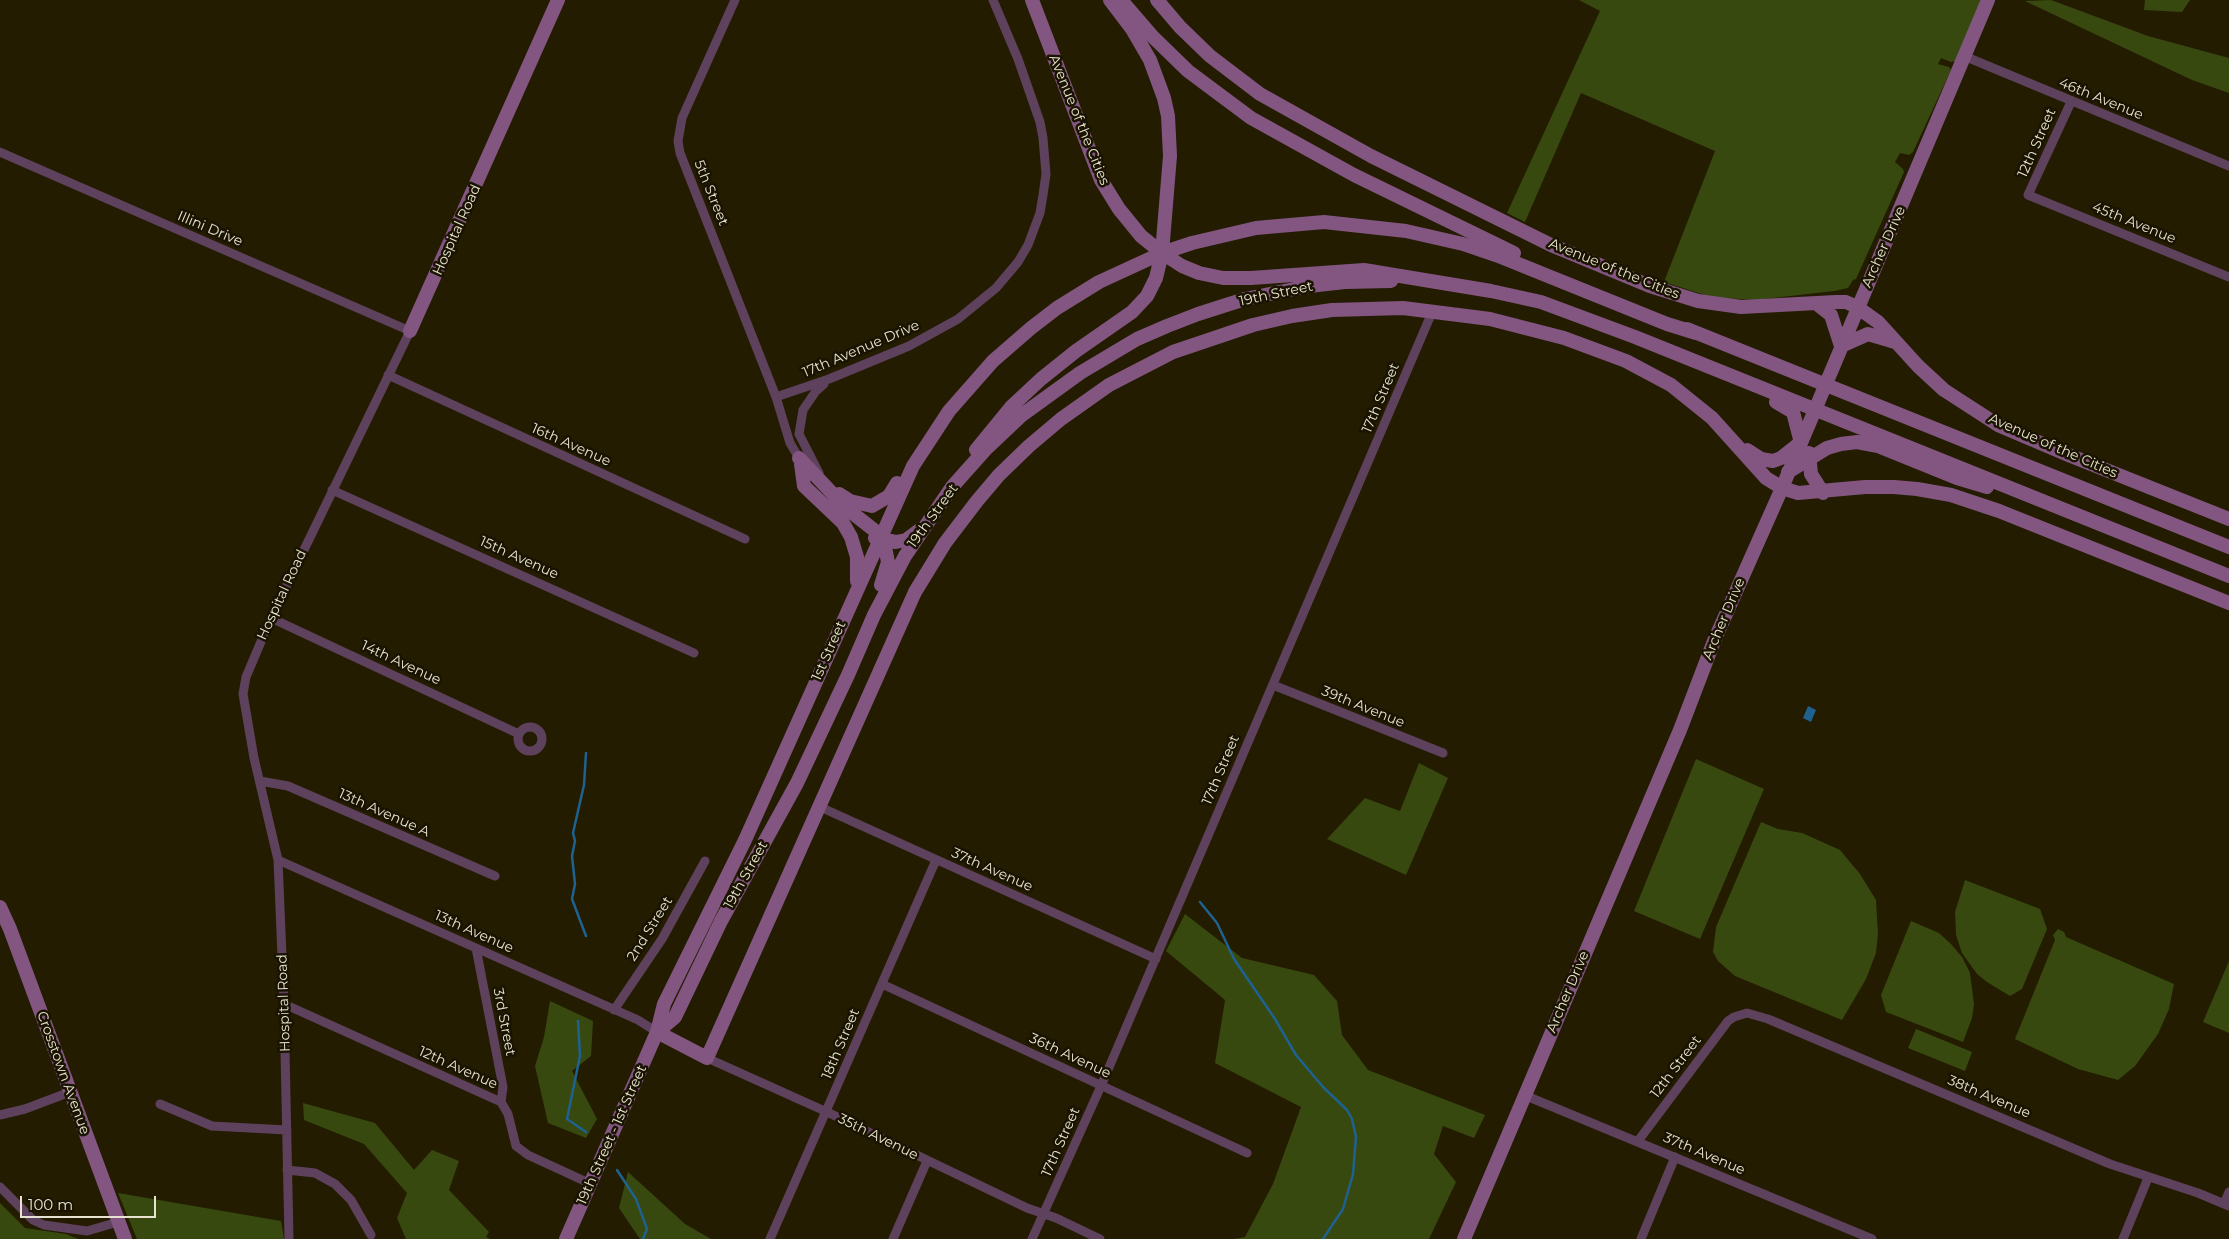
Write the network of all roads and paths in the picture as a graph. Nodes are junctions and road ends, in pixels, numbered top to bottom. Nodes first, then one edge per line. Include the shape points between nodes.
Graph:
1 (558, 0) edge
2 (735, 0) edge
3 (993, 0) edge
4 (1032, 0) edge
5 (1110, 0) edge
6 (1121, 0) edge
7 (1157, 0) edge
8 (1988, 0) edge
9 (1964, 56) junction
10 (2071, 102) junction
11 (0, 152) edge
12 (2229, 166) edge
13 (2028, 195) joint
14 (1162, 253) junction
15 (2229, 276) edge
16 (1442, 284) junction
17 (1817, 304) junction
18 (1857, 307) junction
19 (1433, 310) junction
20 (1604, 325) junction
21 (410, 331) junction
22 (1696, 333) junction
23 (1018, 339) junction
24 (1895, 342) junction
25 (1841, 346) junction
26 (388, 375) junction
27 (829, 379) junction
28 (1824, 384) junction
29 (1854, 396) junction
30 (776, 397) junction
31 (1814, 410) junction
32 (1803, 438) junction
33 (1735, 442) junction
34 (2002, 456) dead end
35 (1810, 458) junction
36 (800, 461) junction
37 (1788, 472) junction
38 (824, 485) junction
39 (1782, 488) junction
40 (332, 490) junction
41 (1823, 493) junction
42 (942, 501) junction
43 (2056, 506) junction
44 (2229, 519) edge
45 (922, 528) junction
46 (745, 539) dead end
47 (880, 539) junction
48 (2229, 547) edge
49 (2229, 576) edge
50 (856, 592) junction
51 (2229, 604) edge
52 (271, 618) junction
53 (694, 653) dead end
54 (1272, 686) junction
55 (827, 720) junction
56 (519, 734) dead end
57 (1443, 753) dead end
58 (260, 781) junction
59 (818, 806) junction
60 (278, 860) junction
61 (936, 860) junction
62 (705, 862) dead end
63 (495, 876) dead end
64 (0, 907) edge
65 (476, 948) junction
66 (1156, 959) junction
67 (882, 984) junction
68 (284, 1004) junction
69 (614, 1010) junction
70 (1740, 1014) joint
71 (657, 1032) junction
72 (707, 1058) junction
73 (1101, 1086) junction
74 (70, 1092) junction
75 (1524, 1095) junction
76 (502, 1102) junction
77 (160, 1104) dead end
78 (827, 1112) junction
79 (0, 1114) edge
80 (287, 1130) junction
81 (1638, 1141) junction
82 (1247, 1153) dead end
83 (1675, 1157) junction
84 (927, 1160) junction
85 (287, 1170) junction
86 (2148, 1178) junction
87 (591, 1184) junction
88 (0, 1187) edge
89 (2229, 1192) edge
90 (2226, 1205) edge
91 (1043, 1214) junction
92 (118, 1222) junction
93 (371, 1234) dead end
94 (125, 1239) edge
95 (289, 1239) edge
96 (566, 1239) edge
97 (770, 1239) edge
98 (893, 1239) edge
99 (1032, 1239) edge
100 (1100, 1239) edge
101 (1464, 1239) edge
102 (1641, 1239) edge
103 (1872, 1239) edge
104 (2123, 1239) edge

1 - 21 main road, Hospital Road
2 - 30 street, 5th Street via 682,118 678,141
3 - 27 street, 17th Avenue Drive via 1018,59 1043,138 1046,174 1040,213 1028,245 996,288 958,319 909,346
4 - 14 main road, Avenue of the Cities via 1101,180 1130,223
5 - 14 main road via 1150,60 1168,116 1170,156
6 - 22 main road, Avenue of the Cities via 1188,71 1226,101 1281,135 1354,175 1501,247
7 - 17 main road, Avenue of the Cities via 1210,56 1260,94 1364,152 1551,245 1650,286 1698,301 1741,307
8 - 9 main road, Archer Drive
9 - 10 street, 46th Avenue
9 - 18 main road, Archer Drive
10 - 12 street, 46th Avenue
10 - 13 street, 12th Street
11 - 21 street, Illini Drive
13 - 15 street, 45th Avenue
14 - 16 main road, Avenue of the Cities via 1199,273 1223,278 1364,270
14 - 22 main road via 1256,228 1306,223 1406,231 1501,257
14 - 23 main road, 1st Street via 1099,282 1057,308
14 - 42 main road via 1152,288 1140,305 1076,351 1023,395 981,442
16 - 20 main road, Avenue of the Cities via 1491,290 1541,302
16 - 42 main road, 19th Street via 1376,281 1309,286 1238,301 1160,329 1121,348 1050,392 985,450
17 - 18 main road, Avenue of the Cities via 1846,302
17 - 25 main road via 1831,315
18 - 24 main road, Avenue of the Cities via 1878,322
18 - 25 main road, Archer Drive
19 - 33 main road via 1534,329 1626,361 1691,399
19 - 54 street, 17th Street
19 - 59 main road, 19th Street via 1332,310 1252,325 1173,352 1109,384 1061,419 999,475 945,542 915,592
20 - 31 main road, Avenue of the Cities
20 - 32 main road via 1678,362 1784,406 1795,416
21 - 26 street, Hospital Road
22 - 28 main road, Avenue of the Cities
23 - 38 main road via 997,351 957,391 928,428 893,492 885,500 866,506 850,501
23 - 47 main road, 1st Street via 949,411 913,466
24 - 25 main road via 1868,334
24 - 44 main road, Avenue of the Cities via 1944,390 1998,424
25 - 28 main road, Archer Drive
26 - 40 street, Hospital Road
26 - 46 street, 16th Avenue
27 - 30 street, 17th Avenue Drive
27 - 38 street via 807,403 799,426 799,434
28 - 29 main road, Avenue of the Cities
28 - 31 main road, Archer Drive
29 - 34 main road, Avenue of the Cities
29 - 48 main road, Avenue of the Cities
30 - 36 street via 790,443
31 - 32 main road, Archer Drive
31 - 43 main road, Avenue of the Cities
32 - 33 main road via 1781,458 1774,460 1756,456
32 - 35 main road
32 - 37 main road, Archer Drive
33 - 39 main road via 1766,478
35 - 37 main road
35 - 41 main road via 1811,474
35 - 43 main road via 1841,444 1867,443 1970,482
36 - 38 main road
36 - 47 main road via 809,483 818,493 867,535
36 - 50 main road via 804,486 844,523 851,537 857,557
37 - 39 main road, Archer Drive
38 - 47 main road
39 - 41 main road via 1798,494
39 - 75 main road, Archer Drive via 1714,641 1680,730
40 - 52 street, Hospital Road
40 - 53 street, 15th Avenue
41 - 51 main road via 1894,487 1950,495 1999,511
42 - 45 main road, 19th Street
43 - 49 main road, Avenue of the Cities
45 - 47 main road via 902,541
45 - 55 main road, 19th Street via 885,592
47 - 50 main road, 1st Street
47 - 55 main road via 887,555 887,570 855,641
50 - 71 main road, 1st Street via 745,840 664,1004
52 - 56 street, 14th Avenue
52 - 58 street, Hospital Road via 242,694
54 - 57 street, 39th Avenue
54 - 66 street, 17th Street
55 - 71 main road, 19th Street via 721,921 675,1017
58 - 60 street, Hospital Road
58 - 63 street, 13th Avenue A via 288,786
59 - 61 street, 37th Avenue
59 - 72 main road, 19th Street
60 - 65 street, 13th Avenue
60 - 68 street, Hospital Road
61 - 66 street, 37th Avenue
61 - 67 street, 18th Street
62 - 69 street, 2nd Street via 662,939
64 - 74 main road, Crosstown Avenue
65 - 69 street, 13th Avenue
65 - 76 street, 3rd Street via 503,1087
66 - 73 street, 17th Street
67 - 73 street, 36th Avenue
67 - 78 street, 18th Street
68 - 76 street, 12th Avenue
68 - 80 street, Hospital Road
69 - 71 street, 13th Avenue
70 - 81 street, 12th Street via 1721,1029
70 - 86 street, 38th Avenue via 1768,1019
71 - 72 main road, 35th Avenue
71 - 87 main road, 19th Street - 1st Street
72 - 78 street, 35th Avenue
73 - 82 street, 36th Avenue
73 - 91 street, 17th Street
74 - 79 street via 26,1109
74 - 92 main road, Crosstown Avenue
75 - 81 street, 37th Avenue
75 - 101 main road, Archer Drive
76 - 87 street, 12th Avenue via 516,1146 528,1155
77 - 80 street via 212,1126
78 - 84 street, 35th Avenue
78 - 97 street, 18th Street
80 - 85 street, Hospital Road
81 - 83 street, 37th Avenue
83 - 102 street
83 - 103 street, 37th Avenue
84 - 91 street, 35th Avenue
84 - 98 street
85 - 93 street via 316,1173 335,1184 351,1200
85 - 95 street, Hospital Road
86 - 90 street, 38th Avenue via 2182,1187
86 - 104 street
87 - 96 main road, 19th Street - 1st Street
88 - 92 street via 33,1220 44,1226 87,1231
89 - 90 street
91 - 99 street, 17th Street
91 - 100 street, 35th Avenue
92 - 94 main road, Crosstown Avenue

